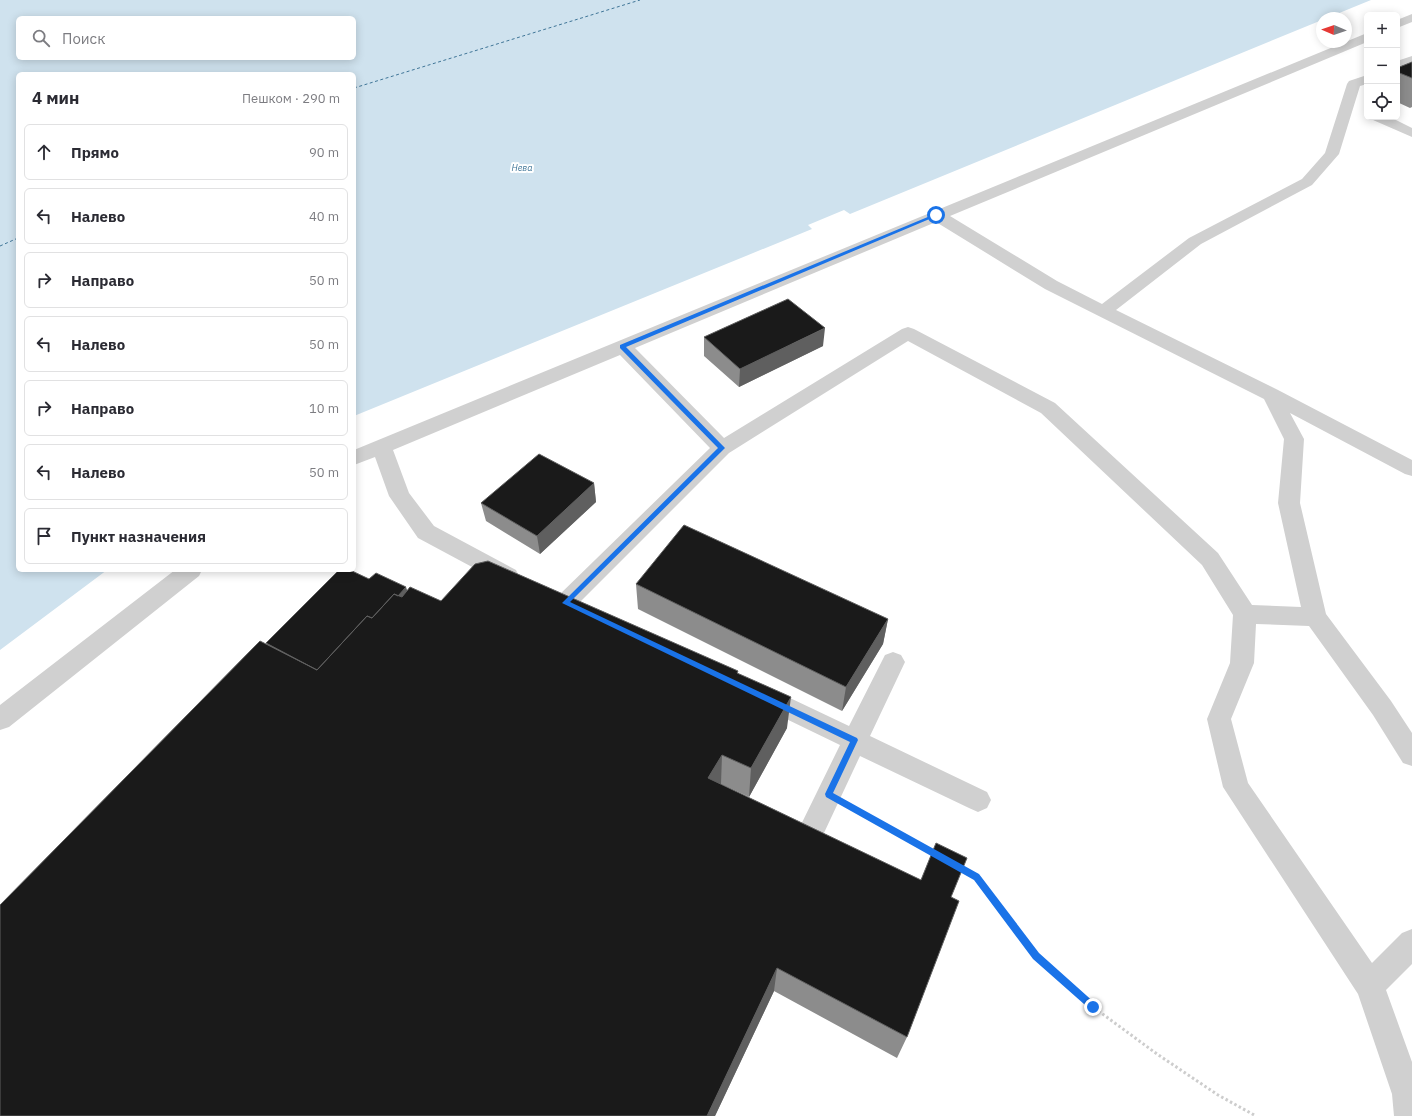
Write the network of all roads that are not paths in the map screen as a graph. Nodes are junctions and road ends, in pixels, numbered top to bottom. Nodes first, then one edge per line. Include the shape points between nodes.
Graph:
1 (1412, 18) edge
2 (1400, 23) edge
3 (1364, 38) edge
4 (1412, 60) edge
5 (1400, 65) edge
6 (1364, 80) edge
7 (1384, 120) edge
8 (1412, 133) edge
9 (936, 215) junction
10 (1104, 311) junction
11 (622, 346) junction
12 (1270, 395) junction
13 (382, 447) junction
14 (722, 448) junction
15 (356, 457) edge
16 (1412, 469) edge
17 (188, 572) edge
18 (565, 603) junction
19 (586, 613) edge
20 (1245, 614) junction
21 (1315, 617) junction
22 (893, 662) dead end
23 (742, 686) edge
24 (0, 719) edge
25 (855, 740) junction
26 (1412, 755) edge
27 (978, 800) dead end
28 (806, 841) edge
29 (1412, 943) edge
30 (1370, 986) junction
31 (1410, 1116) edge

1 - 2 lane
3 - 9 lane
4 - 5 lane
6 - 10 lane via 1354,84 1354,106 1332,154 1307,182 1195,241
7 - 8 lane
9 - 10 lane via 1051,285
9 - 11 lane
10 - 12 lane
11 - 13 lane
11 - 14 lane
12 - 16 lane
12 - 21 lane via 1294,439 1289,503
13 - 15 lane
13 - 18 lane via 399,496 426,532 482,563
14 - 18 lane
14 - 20 lane via 908,333 1048,408 1210,559
17 - 24 lane
18 - 19 lane
20 - 21 lane
20 - 30 lane via 1242,663 1219,719 1236,787
21 - 26 lane via 1382,708
22 - 25 lane
23 - 25 lane
25 - 27 lane
25 - 28 lane
29 - 30 lane
30 - 31 lane via 1408,1094

